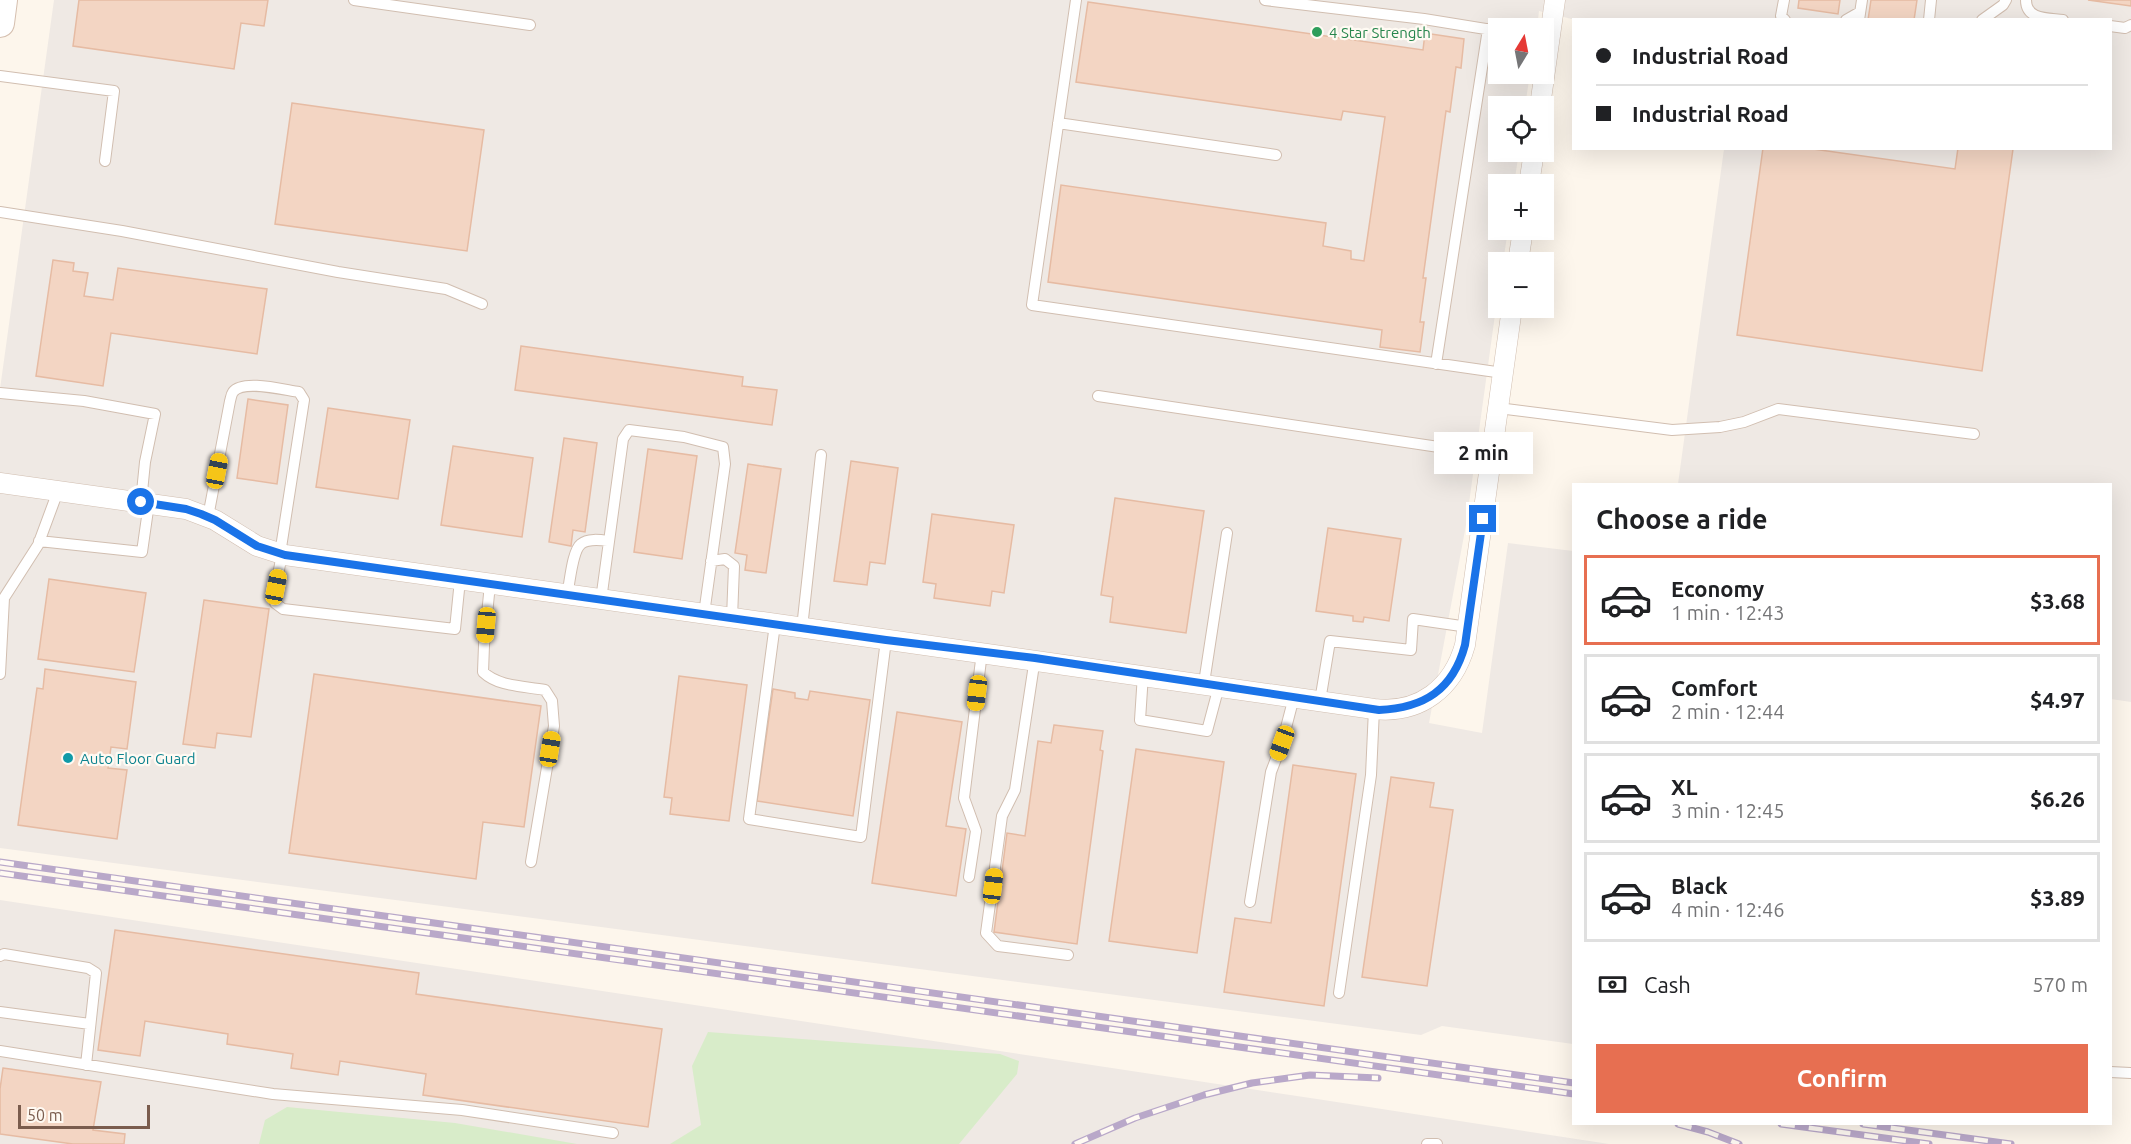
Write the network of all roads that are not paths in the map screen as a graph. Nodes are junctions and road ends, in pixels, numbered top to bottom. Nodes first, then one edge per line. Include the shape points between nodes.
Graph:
1 (3, 0) edge
2 (354, 0) edge
3 (1076, 0) edge
4 (1265, 0) edge
5 (1555, 0) edge
6 (1784, 0) edge
7 (1862, 0) edge
8 (1931, 0) edge
9 (2007, 0) edge
10 (2026, 0) edge
11 (1860, 16) edge
12 (1551, 18) edge
13 (1783, 18) edge
14 (1929, 18) edge
15 (1985, 18) edge
16 (2048, 18) edge
17 (0, 23) edge
18 (530, 25) dead end
19 (2131, 25) edge
20 (2112, 26) edge
21 (1488, 29) edge
22 (1488, 59) edge
23 (0, 76) edge
24 (1058, 123) junction
25 (1276, 155) dead end
26 (105, 161) dead end
27 (0, 212) edge
28 (482, 304) dead end
29 (1511, 318) edge
30 (1436, 364) junction
31 (1503, 373) junction
32 (0, 393) edge
33 (1098, 396) dead end
34 (1498, 408) junction
35 (1974, 434) dead end
36 (821, 455) dead end
37 (1492, 455) junction
38 (0, 483) edge
39 (57, 491) junction
40 (145, 503) junction
41 (208, 517) junction
42 (1227, 533) dead end
43 (39, 541) junction
44 (609, 541) junction
45 (281, 554) junction
46 (711, 561) junction
47 (460, 580) junction
48 (490, 584) junction
49 (567, 595) junction
50 (601, 600) junction
51 (704, 614) junction
52 (732, 618) junction
53 (775, 624) junction
54 (1468, 627) junction
55 (802, 628) junction
56 (886, 640) junction
57 (982, 652) junction
58 (1035, 658) junction
59 (0, 674) edge
60 (1143, 674) junction
61 (1211, 685) junction
62 (1294, 697) junction
63 (1320, 701) junction
64 (1374, 709) junction
65 (531, 862) dead end
66 (969, 877) dead end
67 (1250, 902) dead end
68 (1068, 955) dead end
69 (0, 956) edge
70 (1339, 993) dead end
71 (0, 1012) edge
72 (90, 1024) junction
73 (0, 1052) edge
74 (86, 1065) junction
75 (2112, 1072) edge
76 (2131, 1073) edge
77 (612, 1133) dead end
78 (1427, 1144) edge
79 (1437, 1144) edge

1 - 17 main road
2 - 18 lane
3 - 24 lane
4 - 21 lane
5 - 12 street
6 - 13 lane
7 - 11 lane
8 - 14 lane
9 - 15 lane
10 - 16 lane via 2028,11 2034,16
19 - 20 lane
22 - 30 lane
23 - 26 lane via 114,90
24 - 25 lane
24 - 30 lane via 1032,305
27 - 28 lane via 446,289
29 - 31 street
30 - 31 lane
31 - 34 street
32 - 40 lane via 84,401 155,414 145,462
33 - 37 lane
34 - 35 lane via 1672,430 1732,425 1778,409
34 - 37 street
36 - 55 lane
37 - 54 street
38 - 39 street
39 - 40 street
39 - 43 lane
40 - 41 street via 186,509
40 - 43 lane via 142,552
41 - 45 street via 257,546
41 - 45 lane via 234,392 250,385 299,392 304,400
42 - 61 lane
43 - 59 lane via 4,598
44 - 46 lane via 623,439 629,430 684,437 723,447 725,464
44 - 49 lane via 582,543
44 - 50 lane
45 - 47 street
45 - 47 lane via 274,596 275,603 283,609 455,628
46 - 51 lane
46 - 52 lane via 725,559 734,566
47 - 48 street
48 - 49 street
48 - 65 lane via 483,672 500,682 545,690 552,701 554,726
49 - 50 street
50 - 51 street
51 - 52 street
52 - 53 street
53 - 55 street
53 - 56 lane via 749,819 861,837
54 - 63 lane via 1413,619 1411,650 1330,641
54 - 64 street via 1461,661 1451,679 1436,693 1399,709
55 - 56 street
56 - 57 street
57 - 58 street
57 - 66 lane via 964,798 976,831
58 - 60 street
58 - 68 lane via 1015,790 1002,816 986,933 998,946
60 - 61 street
60 - 61 lane via 1140,720 1206,730
61 - 62 street
62 - 63 street
62 - 67 lane via 1271,772
63 - 64 street
64 - 70 lane via 1371,775
69 - 72 lane via 88,968 96,973
71 - 72 lane
72 - 74 lane
73 - 74 lane
74 - 77 lane via 273,1094 462,1110
75 - 76 lane
78 - 79 lane

